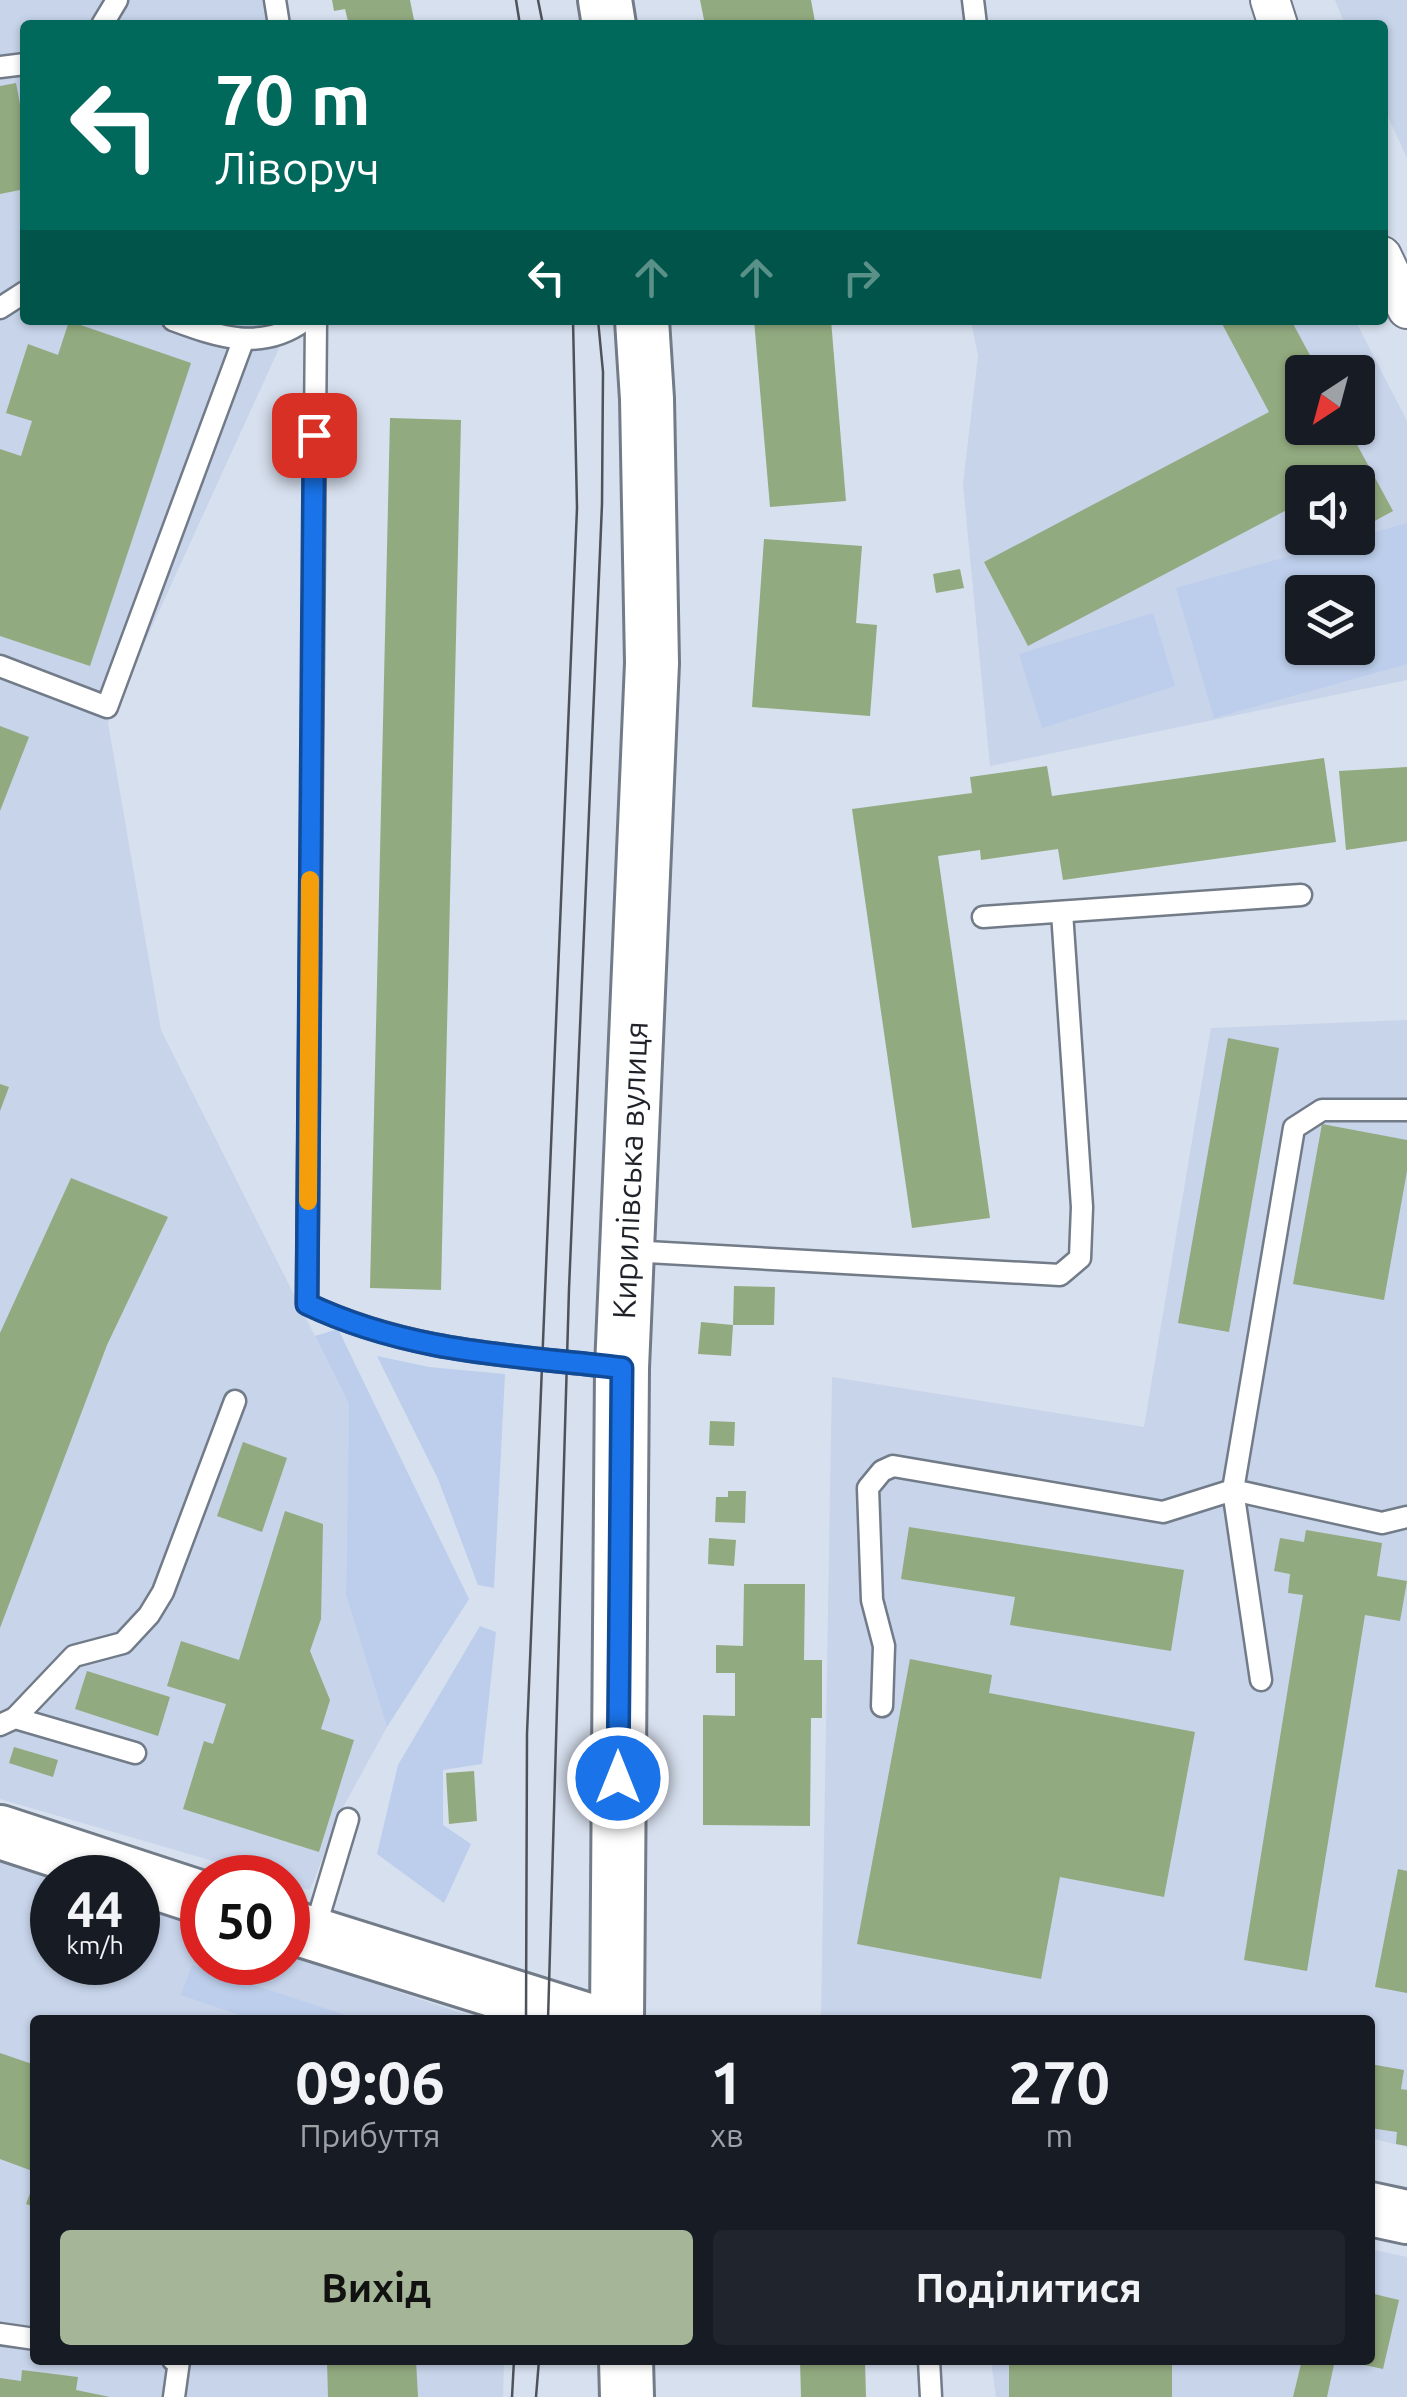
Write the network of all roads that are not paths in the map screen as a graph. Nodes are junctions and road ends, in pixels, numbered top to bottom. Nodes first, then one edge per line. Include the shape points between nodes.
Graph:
1 (1388, 269) edge
2 (1407, 309) edge
3 (186, 325) edge
4 (295, 325) edge
5 (316, 325) edge
6 (642, 325) edge
7 (243, 341) junction
8 (0, 666) edge
9 (1301, 895) dead end
10 (1062, 912) junction
11 (983, 917) dead end
12 (1407, 1110) edge
13 (627, 1251) junction
14 (622, 1368) junction
15 (235, 1401) dead end
16 (1233, 1490) junction
17 (1407, 1517) edge
18 (1261, 1680) dead end
19 (882, 1706) dead end
20 (8, 1721) edge
21 (135, 1753) dead end
22 (348, 1819) dead end
23 (0, 1832) edge
24 (180, 1891) edge
25 (310, 1909) edge
26 (310, 1933) edge
27 (572, 2015) edge
28 (617, 2015) edge
29 (1375, 2210) edge
30 (1407, 2217) edge
31 (0, 2334) edge
32 (30, 2339) edge
33 (178, 2365) edge
34 (626, 2365) edge
35 (930, 2365) edge
36 (174, 2397) edge
37 (627, 2397) edge
38 (931, 2397) edge

1 - 2 street
3 - 7 lane
4 - 7 lane
5 - 14 lane via 307,1304 342,1321 436,1347
6 - 13 main road, Кирилівська вулиця via 652,663
7 - 8 lane via 107,706
9 - 10 lane
10 - 11 lane
10 - 13 lane via 1082,1237 1080,1258 1060,1275
12 - 16 lane via 1322,1110 1294,1128
13 - 14 main road, Кирилівська вулиця
14 - 28 main road, Кирилівська вулиця
15 - 20 lane via 149,1615 123,1643 74,1656
16 - 17 lane via 1382,1523
16 - 18 lane
16 - 19 lane via 1163,1512 889,1466 868,1488 872,1600 884,1646
20 - 21 lane
22 - 25 lane
23 - 24 main road
26 - 27 main road
29 - 30 main road
31 - 32 lane
33 - 36 lane
34 - 37 main road
35 - 38 lane

